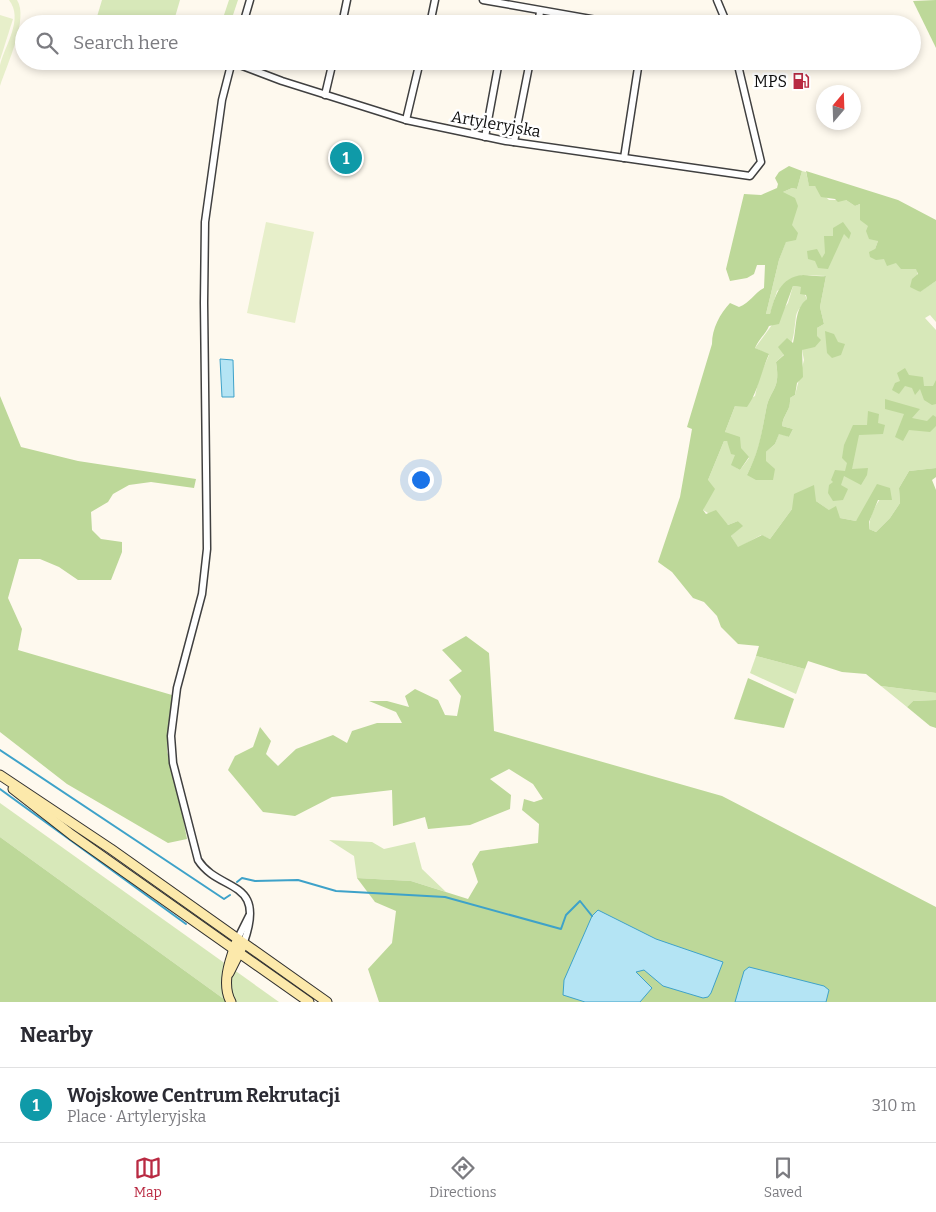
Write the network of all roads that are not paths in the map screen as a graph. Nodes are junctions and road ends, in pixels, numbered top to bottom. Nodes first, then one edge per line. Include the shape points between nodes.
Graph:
1 (250, 0) edge
2 (347, 0) edge
3 (435, 0) edge
4 (483, 0) edge
5 (718, 0) edge
6 (540, 12) junction
7 (246, 15) edge
8 (344, 15) edge
9 (432, 15) edge
10 (540, 15) edge
11 (560, 15) edge
12 (724, 15) edge
13 (230, 70) edge
14 (255, 70) edge
15 (331, 70) edge
16 (418, 70) edge
17 (497, 70) edge
18 (528, 70) edge
19 (638, 70) edge
20 (740, 70) edge
21 (325, 95) junction
22 (406, 120) junction
23 (485, 137) junction
24 (514, 142) junction
25 (624, 158) junction
26 (0, 777) edge
27 (241, 940) junction
28 (237, 950) junction
29 (231, 1002) edge
30 (309, 1002) edge
31 (328, 1002) edge

1 - 7 street
2 - 8 street
3 - 9 street
4 - 6 street
5 - 12 street
6 - 10 street
6 - 11 street
13 - 27 street via 222,100 205,222 207,549 202,594 177,688 171,750 198,860 210,872 238,888 248,902 249,915
14 - 21 street, Artyleryjska
15 - 21 street
16 - 22 street
17 - 23 street
18 - 24 street
19 - 25 street
20 - 25 street, Artyleryjska via 761,162 750,176
21 - 22 street, Artyleryjska
22 - 23 street, Artyleryjska
23 - 24 street, Artyleryjska
24 - 25 street, Artyleryjska
26 - 27 main road via 111,849
26 - 28 main road via 72,835
27 - 28 main road
27 - 31 main road
28 - 29 main road via 228,976 227,992
28 - 30 main road

